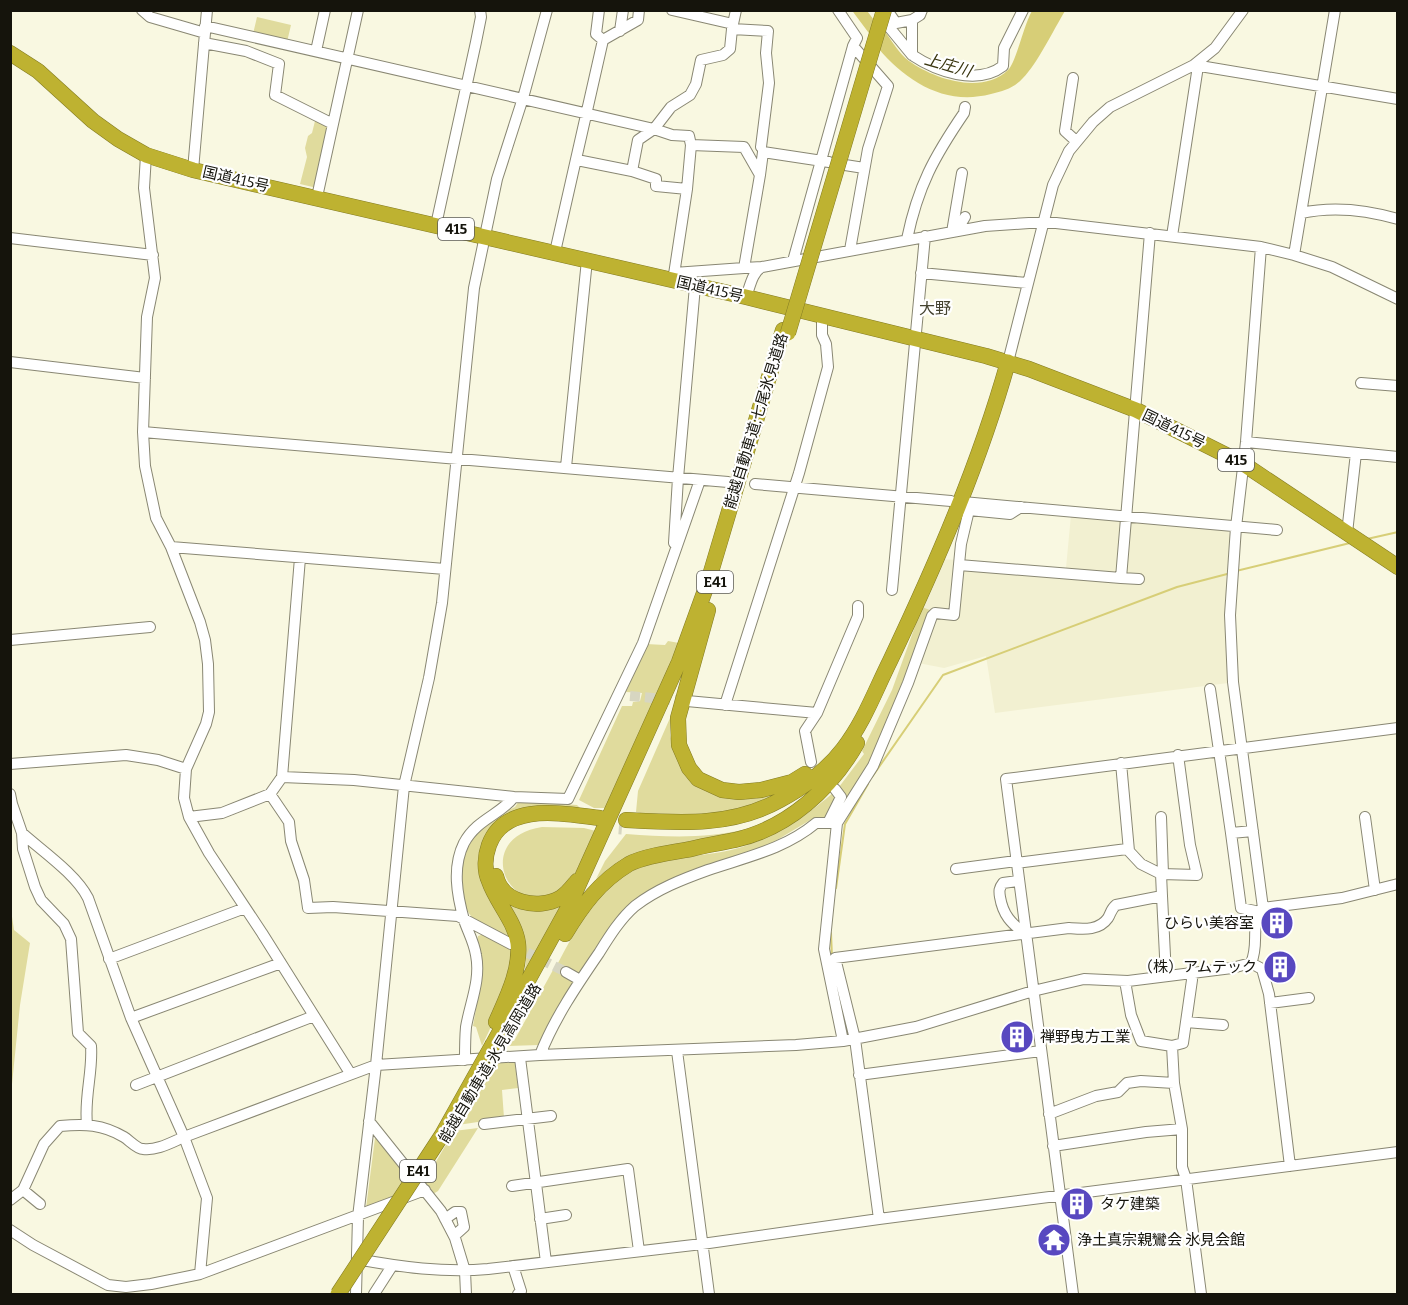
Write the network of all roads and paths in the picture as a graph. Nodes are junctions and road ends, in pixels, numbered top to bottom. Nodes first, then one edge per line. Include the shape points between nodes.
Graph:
1 (142, 10) edge
2 (207, 10) edge
3 (325, 10) edge
4 (358, 10) edge
5 (480, 10) edge
6 (547, 10) edge
7 (599, 10) edge
8 (623, 10) edge
9 (639, 10) edge
10 (672, 10) edge
11 (736, 10) edge
12 (838, 10) edge
13 (879, 10) edge
14 (886, 10) edge
15 (922, 10) edge
16 (1023, 10) edge
17 (1243, 10) edge
18 (1335, 10) edge
19 (912, 20) junction
20 (733, 27) junction
21 (620, 31) junction
22 (205, 34) junction
23 (603, 40) junction
24 (854, 46) junction
25 (316, 51) junction
26 (10, 53) edge
27 (912, 55) junction
28 (347, 58) junction
29 (1196, 65) junction
30 (1073, 78) dead end
31 (467, 86) junction
32 (1321, 87) junction
33 (523, 98) junction
34 (1398, 99) edge
35 (965, 108) dead end
36 (586, 112) junction
37 (333, 124) junction
38 (654, 129) junction
39 (1076, 141) junction
40 (691, 145) junction
41 (744, 147) junction
42 (762, 150) junction
43 (146, 156) junction
44 (577, 159) junction
45 (825, 162) junction
46 (845, 165) dead end
47 (864, 168) junction
48 (193, 170) junction
49 (632, 171) junction
50 (962, 173) dead end
51 (760, 174) junction
52 (687, 189) junction
53 (317, 197) junction
54 (1301, 213) junction
55 (965, 217) dead end
56 (1398, 219) edge
57 (1043, 223) junction
58 (436, 225) junction
59 (963, 230) junction
60 (952, 232) junction
61 (1150, 233) junction
62 (485, 236) junction
63 (925, 236) junction
64 (1172, 236) junction
65 (10, 238) edge
66 (907, 239) junction
67 (1261, 247) junction
68 (850, 250) junction
69 (555, 252) junction
70 (153, 255) junction
71 (1294, 255) junction
72 (587, 260) junction
73 (793, 261) junction
74 (762, 267) junction
75 (744, 268) junction
76 (921, 273) junction
77 (674, 277) junction
78 (1027, 283) junction
79 (696, 286) junction
80 (746, 297) junction
81 (1398, 299) edge
82 (822, 316) junction
83 (786, 332) junction
84 (915, 338) junction
85 (10, 362) edge
86 (1008, 362) junction
87 (145, 378) junction
88 (1361, 383) dead end
89 (1398, 386) edge
90 (1136, 410) junction
91 (144, 432) junction
92 (1246, 442) junction
93 (1356, 453) junction
94 (1398, 457) edge
95 (455, 458) junction
96 (1242, 464) junction
97 (566, 467) junction
98 (678, 478) junction
99 (700, 480) junction
100 (728, 482) dead end
101 (755, 484) dead end
102 (794, 487) junction
103 (901, 497) junction
104 (951, 501) dead end
105 (963, 502) dead end
106 (1021, 507) junction
107 (1127, 516) junction
108 (1236, 527) junction
109 (1277, 530) dead end
110 (1347, 533) junction
111 (171, 547) junction
112 (676, 550) junction
113 (300, 558) junction
114 (959, 565) junction
115 (1398, 567) edge
116 (446, 569) junction
117 (1121, 578) junction
118 (1139, 579) dead end
119 (714, 584) junction
120 (892, 590) dead end
121 (858, 606) dead end
122 (150, 627) dead end
123 (10, 640) edge
124 (1210, 689) dead end
125 (687, 701) tunnel mouth
126 (725, 705) junction
127 (817, 713) junction
128 (1398, 728) edge
129 (861, 730) junction
130 (1242, 747) junction
131 (1220, 750) junction
132 (1178, 755) junction
133 (811, 762) dead end
134 (1121, 763) junction
135 (10, 764) edge
136 (186, 769) junction
137 (282, 777) junction
138 (404, 786) junction
139 (835, 789) dead end
140 (10, 794) edge
141 (270, 794) junction
142 (514, 797) junction
143 (189, 817) junction
144 (1161, 817) dead end
145 (1365, 817) dead end
146 (612, 822) junction
147 (833, 823) junction
148 (1253, 831) junction
149 (22, 833) junction
150 (1231, 833) junction
151 (1129, 851) junction
152 (1016, 862) junction
153 (587, 868) junction
154 (956, 869) dead end
155 (1162, 874) junction
156 (1018, 881) junction
157 (1397, 886) edge
158 (1375, 890) junction
159 (1162, 896) junction
160 (245, 908) junction
161 (1262, 910) junction
162 (391, 911) junction
163 (464, 920) junction
164 (1025, 934) junction
165 (560, 942) junction
166 (511, 944) tunnel mouth
167 (110, 959) junction
168 (281, 963) junction
169 (1251, 963) junction
170 (566, 972) tunnel mouth
171 (1191, 973) junction
172 (1166, 976) junction
173 (580, 980) junction
174 (1125, 981) junction
175 (1034, 991) junction
176 (1309, 998) dead end
177 (1270, 1003) junction
178 (314, 1016) junction
179 (131, 1018) junction
180 (1186, 1022) junction
181 (1223, 1025) dead end
182 (855, 1040) junction
183 (843, 1041) junction
184 (494, 1044) junction
185 (1172, 1047) junction
186 (677, 1050) junction
187 (1041, 1051) junction
188 (540, 1056) junction
189 (520, 1058) junction
190 (465, 1059) junction
191 (376, 1065) junction
192 (350, 1074) junction
193 (859, 1075) junction
194 (157, 1076) junction
195 (1174, 1083) junction
196 (136, 1085) dead end
197 (1049, 1114) junction
198 (551, 1116) dead end
199 (527, 1119) junction
200 (369, 1121) junction
201 (87, 1124) junction
202 (484, 1124) dead end
203 (1182, 1129) junction
204 (184, 1137) junction
205 (1053, 1146) junction
206 (1398, 1152) edge
207 (1290, 1166) junction
208 (1186, 1179) junction
209 (536, 1183) junction
210 (512, 1186) dead end
211 (23, 1190) junction
212 (432, 1194) junction
213 (1059, 1196) junction
214 (10, 1200) edge
215 (40, 1204) dead end
216 (566, 1215) dead end
217 (358, 1216) junction
218 (445, 1219) junction
219 (540, 1219) junction
220 (879, 1219) junction
221 (10, 1230) edge
222 (454, 1236) junction
223 (702, 1244) junction
224 (639, 1251) junction
225 (357, 1259) junction
226 (546, 1262) junction
227 (392, 1266) junction
228 (513, 1266) junction
229 (465, 1271) junction
230 (200, 1274) junction
231 (338, 1294) edge
232 (345, 1294) edge
233 (356, 1294) edge
234 (374, 1294) edge
235 (466, 1294) edge
236 (518, 1294) edge
237 (709, 1294) edge
238 (1073, 1294) edge
239 (1201, 1294) edge

1 - 22 street via 150,17
2 - 22 street
3 - 25 street
4 - 28 street
5 - 31 street
6 - 33 street
7 - 23 street via 596,34
8 - 21 street
9 - 21 street via 638,20
10 - 20 street
11 - 20 street
12 - 24 street via 857,38
13 - 27 street
13 - 83 highway, 能越自動車道;七尾氷見道路 / E41
14 - 19 street via 896,23
14 - 83 highway, 能越自動車道;七尾氷見道路 / E41, bridge
15 - 19 street
16 - 27 street via 1004,48 1003,66 996,71 954,73
17 - 29 street via 1215,48
18 - 32 street
19 - 27 street
20 - 38 street via 730,49 723,55 701,60 690,95 672,106
20 - 42 street via 768,31 769,83
21 - 23 street
22 - 25 street
22 - 37 street via 279,64 275,95
22 - 48 street
23 - 36 street
24 - 45 street
24 - 47 street via 888,86
25 - 28 street
26 - 43 highway, 国道415号 / 415 via 38,71 93,121
28 - 31 street
28 - 37 street
29 - 32 street
29 - 39 street via 1110,107
29 - 64 street
30 - 39 street via 1065,131
31 - 33 street
31 - 58 street
32 - 34 street
32 - 54 street
33 - 36 street
33 - 62 street via 497,179
35 - 66 street via 931,164
36 - 38 street
36 - 44 street
37 - 53 street
38 - 40 street via 689,136
38 - 49 street via 638,140
39 - 57 street via 1053,185
40 - 41 street
40 - 52 street
41 - 42 street
41 - 51 street
42 - 45 street
42 - 51 street
43 - 48 highway, 国道415号 / 415
43 - 70 street via 144,189
44 - 49 street
44 - 69 street
45 - 73 street
46 - 47 street
47 - 68 street
48 - 53 highway, 国道415号 / 415
49 - 52 street via 656,179 656,186
50 - 60 street
51 - 75 street
52 - 77 street
53 - 58 highway, 国道415号 / 415
54 - 56 street via 1338,210
54 - 71 street
55 - 59 street
57 - 59 street
57 - 61 street
57 - 78 street
58 - 62 highway, 国道415号 / 415
59 - 60 street
60 - 63 street
61 - 64 street
61 - 90 street
62 - 69 highway, 国道415号 / 415
62 - 95 street via 474,288
63 - 66 street
63 - 76 street
64 - 67 street
65 - 70 street
66 - 68 street
67 - 71 street
67 - 92 street
68 - 73 street
69 - 72 highway, 国道415号 / 415
70 - 87 street
71 - 81 street via 1332,267
72 - 77 highway, 国道415号 / 415
72 - 97 street
73 - 74 street
74 - 75 street
74 - 80 street via 757,269
75 - 77 street
76 - 78 street
76 - 84 street
77 - 79 highway, 国道415号 / 415
78 - 86 street
79 - 80 highway, 国道415号 / 415
79 - 98 street
80 - 82 highway, 国道415号 / 415
82 - 84 highway, 国道415号 / 415
82 - 102 street via 828,367
83 - 119 highway, 能越自動車道;七尾氷見道路 / E41
83 - 146 highway, 能越自動車道;七尾氷見道路 / E41 via 697,613
84 - 86 highway, 国道415号 / 415
84 - 103 street
85 - 87 street
86 - 90 highway, 国道415号 / 415
86 - 129 highway via 973,468
87 - 91 street
88 - 89 street
90 - 96 highway, 国道415号 / 415
90 - 107 street
91 - 95 street
91 - 111 street via 148,486 156,518
92 - 93 street
92 - 96 street
93 - 94 street
93 - 110 street
95 - 97 street
95 - 116 street
96 - 108 street
96 - 110 highway, 国道415号 / 415
97 - 98 street
98 - 99 street
98 - 112 street
99 - 100 street
99 - 112 street
101 - 102 street
102 - 103 street
102 - 126 street
103 - 104 street
103 - 120 street
105 - 106 street
106 - 107 street
106 - 114 street via 1010,514 969,510
107 - 108 street
107 - 117 street
108 - 109 street
108 - 130 street via 1230,615 1233,682
110 - 115 highway, 国道415号 / 415
111 - 113 street
111 - 136 street via 200,622 208,664 209,712
112 - 142 street via 625,696 568,799
113 - 116 street
113 - 137 street
114 - 117 street
114 - 147 street via 954,615 932,616 873,766
116 - 138 street via 429,678
117 - 118 street
119 - 129 highway via 678,718 683,757 698,779 722,790 739,792 792,782
119 - 146 highway, 能越自動車道;七尾氷見道路 / E41 via 670,703
121 - 127 street via 858,616
122 - 123 street
124 - 131 street
125 - 126 street
126 - 127 street
127 - 133 street via 805,731
128 - 130 street
129 - 146 highway via 826,768 804,785 744,816 684,824
129 - 165 highway via 840,770 798,810 761,832 737,840 631,863 597,888
130 - 131 street
130 - 148 street
131 - 132 street
131 - 150 street
132 - 134 street
132 - 155 street via 1197,875
134 - 151 street
134 - 152 street via 1006,779
135 - 136 street via 126,755
136 - 143 street via 184,786
137 - 138 street
137 - 141 street
138 - 142 street
138 - 162 street
139 - 147 street via 841,797
140 - 149 street
141 - 143 street via 222,813
141 - 162 street via 289,822 308,908
142 - 163 street via 479,824 459,855 456,867
143 - 160 street
144 - 155 street
145 - 158 street
146 - 153 highway, 能越自動車道;氷見高岡道路 / E41
146 - 153 highway via 546,821 523,825 502,840 494,865 504,892 521,903 541,904 569,891
146 - 165 highway, 能越自動車道;氷見高岡道路 / E41
146 - 184 highway via 555,813 525,815 500,827 491,838 486,871 518,943 518,961
147 - 173 street via 816,823 772,849 665,887 634,907
147 - 183 street via 824,949
148 - 150 street
148 - 161 street
149 - 167 street via 84,891
149 - 201 street via 26,860 41,900 64,924 71,939 78,1033 91,1046
150 - 161 street via 1241,908
151 - 152 street
151 - 155 street via 1142,864
152 - 154 street
152 - 156 street
153 - 184 highway, 能越自動車道;氷見高岡道路 / E41
155 - 159 street
156 - 164 street
156 - 164 street via 1000,887 1002,909 1006,918
157 - 158 street
158 - 161 street
159 - 164 street via 1116,905 1096,928
159 - 172 street
160 - 167 street
160 - 168 street
161 - 169 street via 1256,917 1255,956
162 - 163 street via 458,916
162 - 191 street
163 - 166 street
163 - 190 street via 477,964
164 - 175 street
164 - 182 street via 835,958
165 - 184 highway, 能越自動車道;氷見高岡道路 / E41
167 - 179 street
168 - 178 street
168 - 179 street
169 - 171 street
169 - 177 street via 1262,969
170 - 173 street
171 - 172 street
171 - 180 street
172 - 174 street
173 - 188 street
174 - 175 street via 1084,979
174 - 185 street via 1141,1041
175 - 182 street via 916,1027
175 - 187 street
176 - 177 street
177 - 207 street
178 - 192 street
178 - 194 street
179 - 194 street
180 - 181 street
180 - 185 street via 1183,1043
182 - 183 street
182 - 193 street
183 - 186 street
184 - 231 highway, 能越自動車道;氷見高岡道路 / E41, bridge
184 - 232 highway, 能越自動車道;氷見高岡道路 / E41 via 415,1188
185 - 195 street
186 - 188 street
186 - 223 street
187 - 193 street
187 - 197 street
188 - 189 street
189 - 190 street
189 - 199 street
190 - 191 street
191 - 192 street
191 - 200 street
192 - 204 street
193 - 220 street
194 - 196 street
194 - 204 street
195 - 197 street via 1127,1083 1118,1092
195 - 203 street
197 - 205 street
198 - 199 street
199 - 202 street
199 - 209 street
200 - 212 street via 394,1155
200 - 217 street
201 - 204 street via 107,1128 142,1150
201 - 211 street via 60,1126 44,1144
203 - 205 street
203 - 208 street via 1182,1167
204 - 230 street via 207,1198
205 - 213 street
206 - 207 street
207 - 208 street
208 - 213 street
208 - 239 street
209 - 210 street
209 - 219 street
209 - 224 street via 628,1169
211 - 214 street
211 - 215 street
212 - 217 street
212 - 218 street
213 - 220 street
213 - 238 street
216 - 219 street
217 - 225 street
217 - 230 street
218 - 222 street
218 - 222 street via 461,1212 464,1227
219 - 226 street
220 - 223 street
221 - 230 street via 108,1285 126,1287
222 - 229 street
223 - 224 street
223 - 237 street
224 - 226 street
225 - 227 street
225 - 233 street
226 - 228 street
227 - 229 street
227 - 234 street
228 - 229 street
228 - 236 street via 521,1291
229 - 235 street

